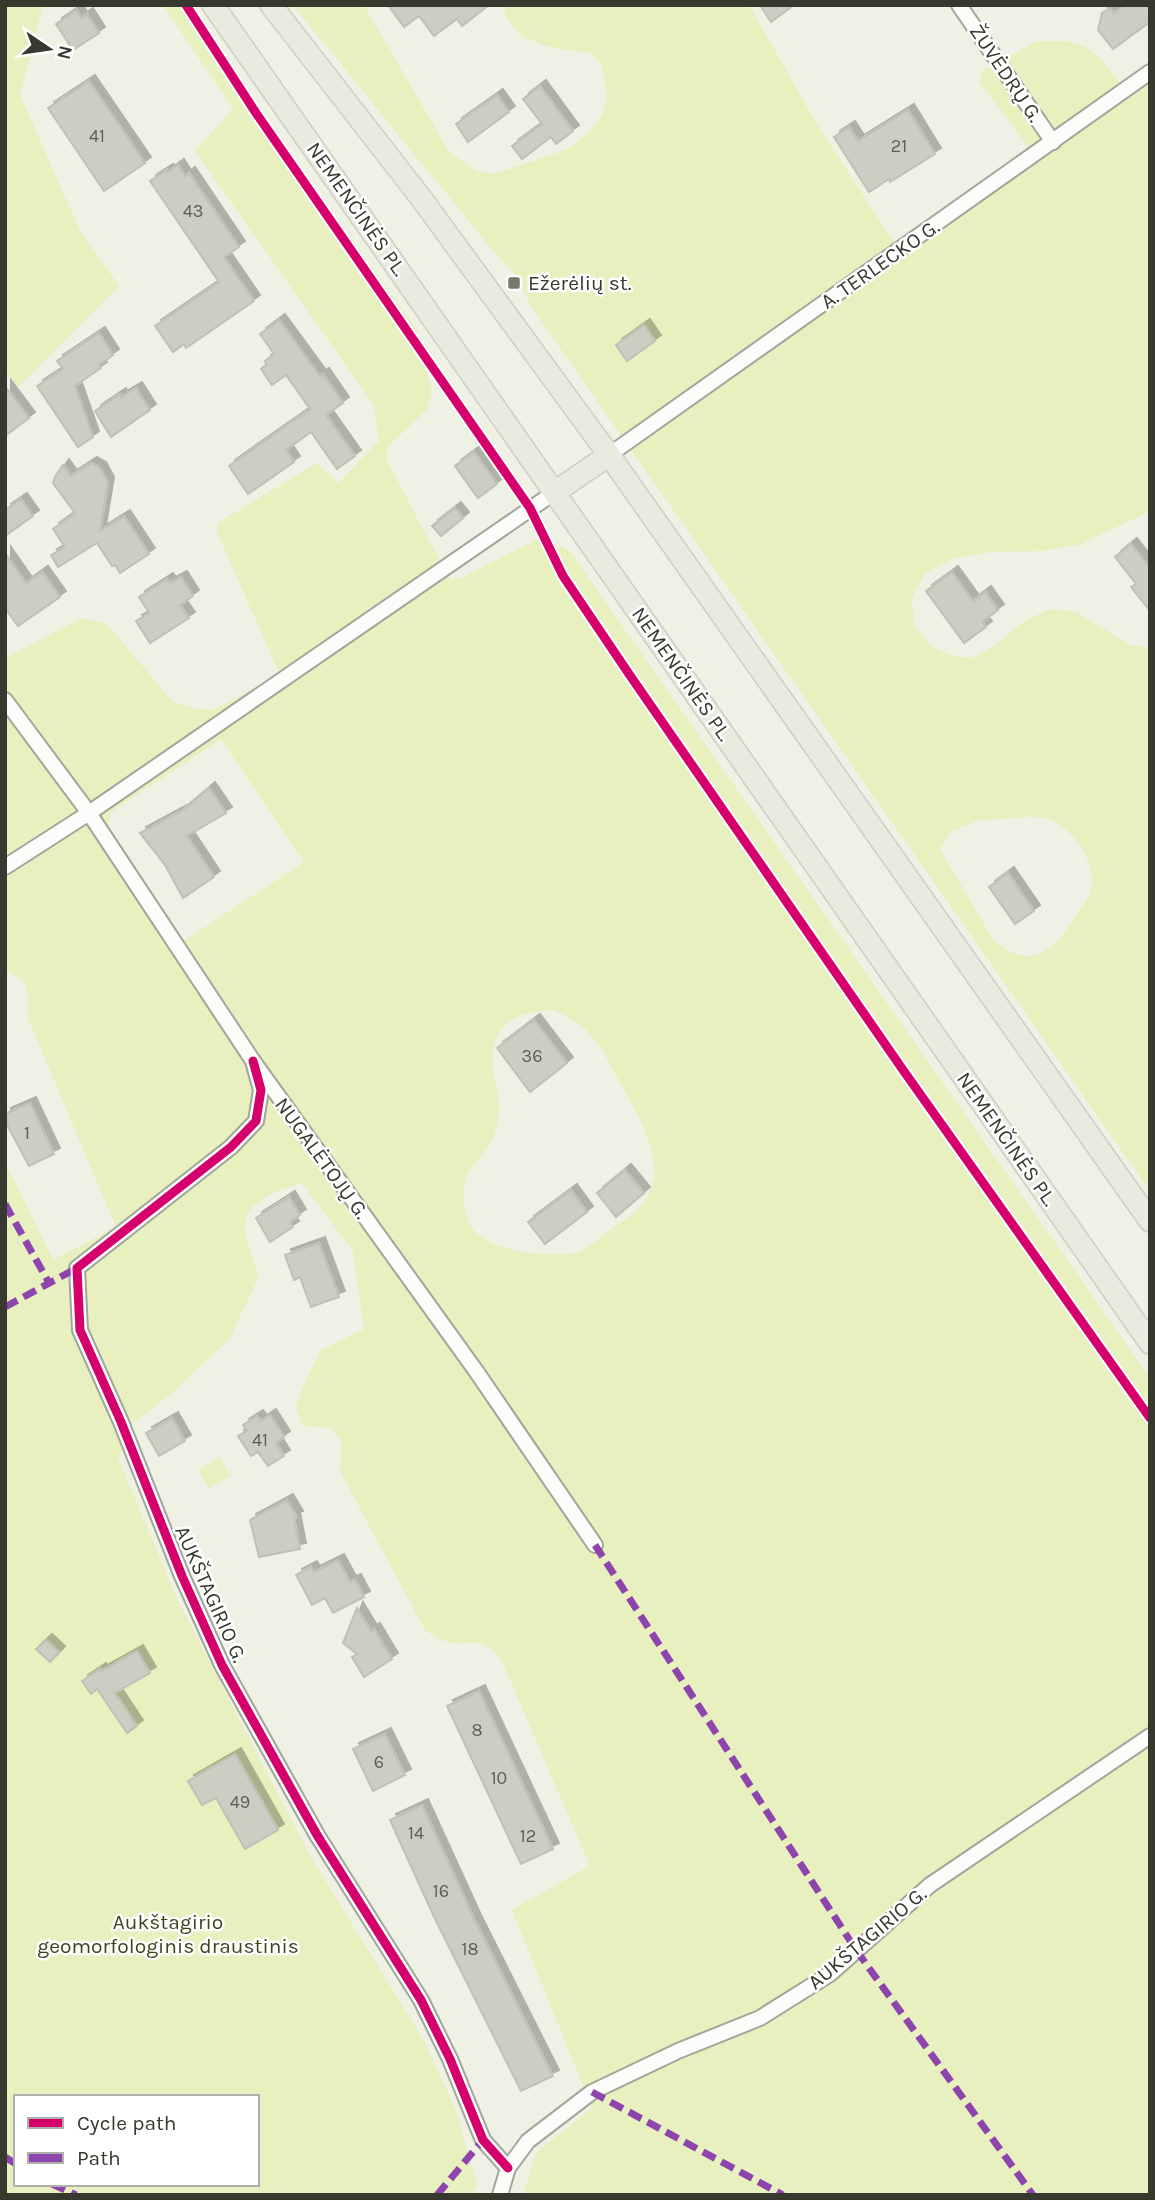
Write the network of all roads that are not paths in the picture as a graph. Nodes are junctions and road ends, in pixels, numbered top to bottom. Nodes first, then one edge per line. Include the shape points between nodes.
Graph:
1 (213, 5) edge
2 (271, 5) edge
3 (959, 5) edge
4 (1150, 72) edge
5 (1052, 142) junction
6 (609, 455) junction
7 (555, 492) junction
8 (5, 699) edge
9 (89, 813) junction
10 (5, 867) edge
11 (253, 1061) junction
12 (1150, 1221) edge
13 (1150, 1343) edge
14 (595, 1545) dead end
15 (1150, 1736) edge
16 (508, 2168) junction
17 (500, 2195) edge

1 - 7 main road, NEMENČINĖS PL.
2 - 6 main road via 421,198
3 - 5 street, ŽUVĖDRŲ G.
4 - 5 street, A. TERLECKO G.
5 - 6 street, A. TERLECKO G.
6 - 7 main road
6 - 12 main road
7 - 9 street
7 - 13 main road, NEMENČINĖS PL.
8 - 9 street, NUGALĖTOJŲ G.
9 - 10 street
9 - 11 street, NUGALĖTOJŲ G.
11 - 14 street, NUGALĖTOJŲ G. via 468,1359
11 - 16 street, AUKŠTAGIRIO G. via 261,1090 256,1121 231,1147 77,1268 80,1330 222,1665 317,1835 421,2000 483,2140
15 - 16 street, AUKŠTAGIRIO G. via 930,1885 830,1975 760,2018 592,2092 528,2141
16 - 17 street, AUKŠTAGIRIO G.

